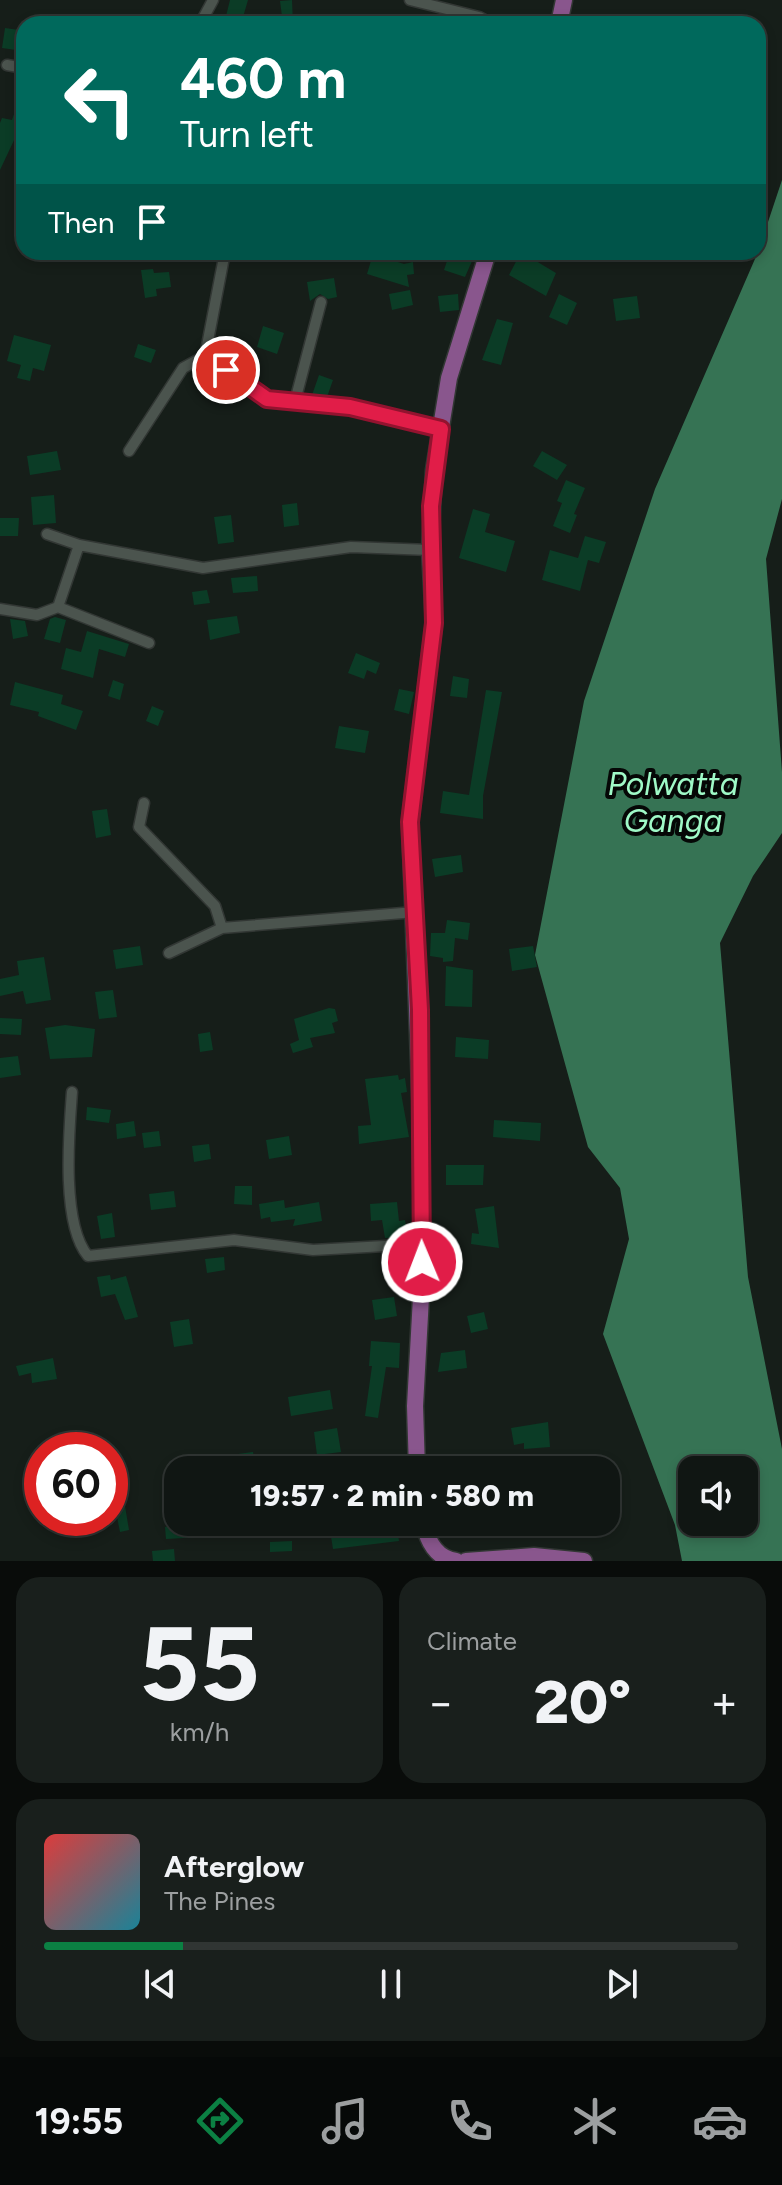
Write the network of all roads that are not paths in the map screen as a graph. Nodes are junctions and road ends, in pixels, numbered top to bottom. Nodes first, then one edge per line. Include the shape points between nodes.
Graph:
1 (410, 0) edge
2 (475, 16) edge
3 (7, 65) dead end
4 (16, 67) edge
5 (223, 260) edge
6 (486, 260) edge
7 (321, 302) dead end
8 (205, 356) junction
9 (295, 401) junction
10 (441, 429) junction
11 (129, 451) dead end
12 (47, 534) dead end
13 (79, 545) junction
14 (430, 550) junction
15 (58, 607) junction
16 (0, 609) edge
17 (149, 643) dead end
18 (144, 803) dead end
19 (415, 912) junction
20 (222, 928) junction
21 (169, 953) dead end
22 (72, 1092) dead end
23 (421, 1244) junction
24 (417, 1456) edge
25 (428, 1536) edge
26 (449, 1560) edge
27 (574, 1560) edge
28 (466, 1561) edge

1 - 2 street
3 - 4 street
5 - 8 street
6 - 10 main road via 449,378
7 - 9 street
8 - 9 street via 267,399
8 - 11 street via 183,368
9 - 10 street via 350,407
10 - 14 main road
12 - 13 street
13 - 14 street via 203,568 351,547
13 - 15 street
14 - 19 main road via 434,623 410,822
15 - 16 street via 37,615
15 - 17 street
18 - 20 street via 139,827 215,906
19 - 20 street
19 - 23 main road
20 - 21 street
22 - 23 street via 67,1161 81,1248 88,1256 234,1240 313,1250
23 - 24 main road
25 - 26 main road
27 - 28 main road via 534,1556

